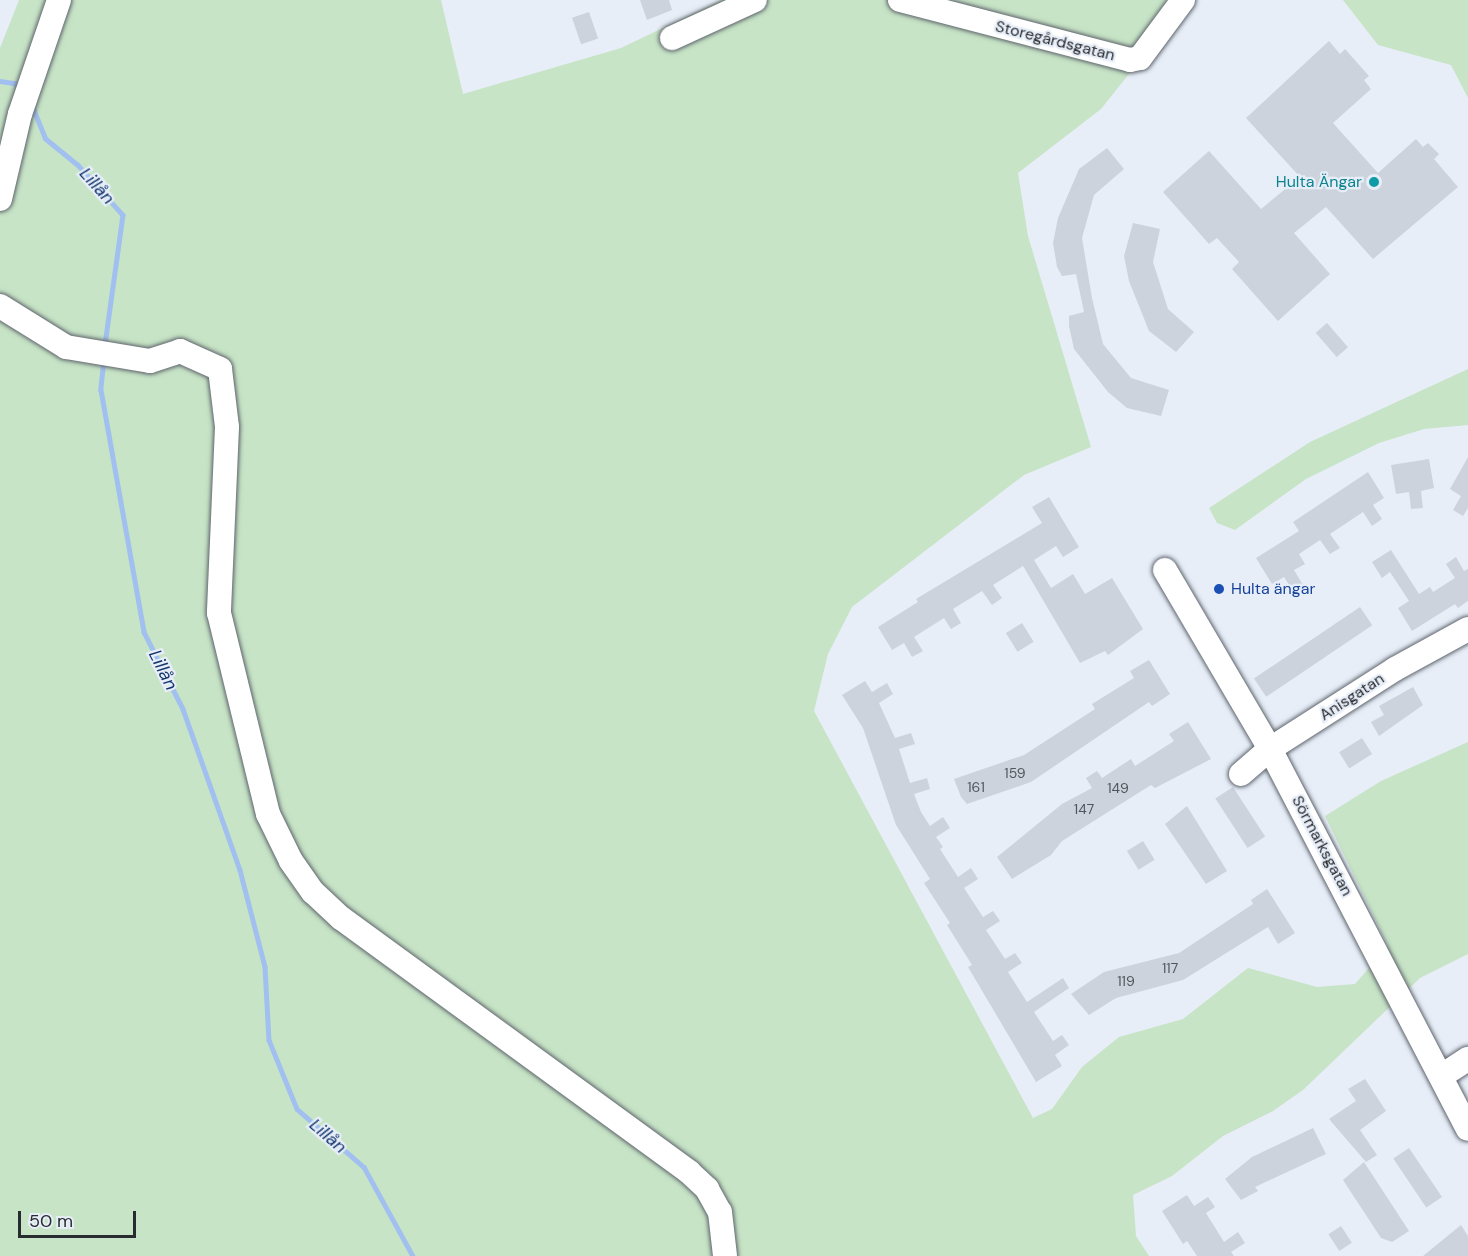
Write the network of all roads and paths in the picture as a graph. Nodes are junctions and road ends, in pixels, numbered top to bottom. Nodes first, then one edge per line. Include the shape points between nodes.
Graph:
1 (59, 0) edge
2 (755, 0) edge
3 (900, 0) edge
4 (1183, 0) edge
5 (672, 38) dead end
6 (0, 199) edge
7 (0, 306) edge
8 (1165, 570) dead end
9 (1468, 629) edge
10 (1270, 749) junction
11 (1241, 774) dead end
12 (1468, 1059) edge
13 (1443, 1075) junction
14 (1468, 1129) edge
15 (725, 1256) edge

1 - 6 street via 20,114
2 - 5 street
3 - 4 street, Storegårdsgatan via 1130,60 1140,58
7 - 15 street via 66,347 150,361 180,351 220,369 227,427 219,613 268,814 291,861 313,892 341,918 688,1172 706,1189 720,1212
8 - 10 street, Sörmarksgatan
9 - 10 street, Anisgatan
10 - 11 street, Anisgatan
10 - 13 street, Sörmarksgatan
12 - 13 street
13 - 14 street, Sörmarksgatan

